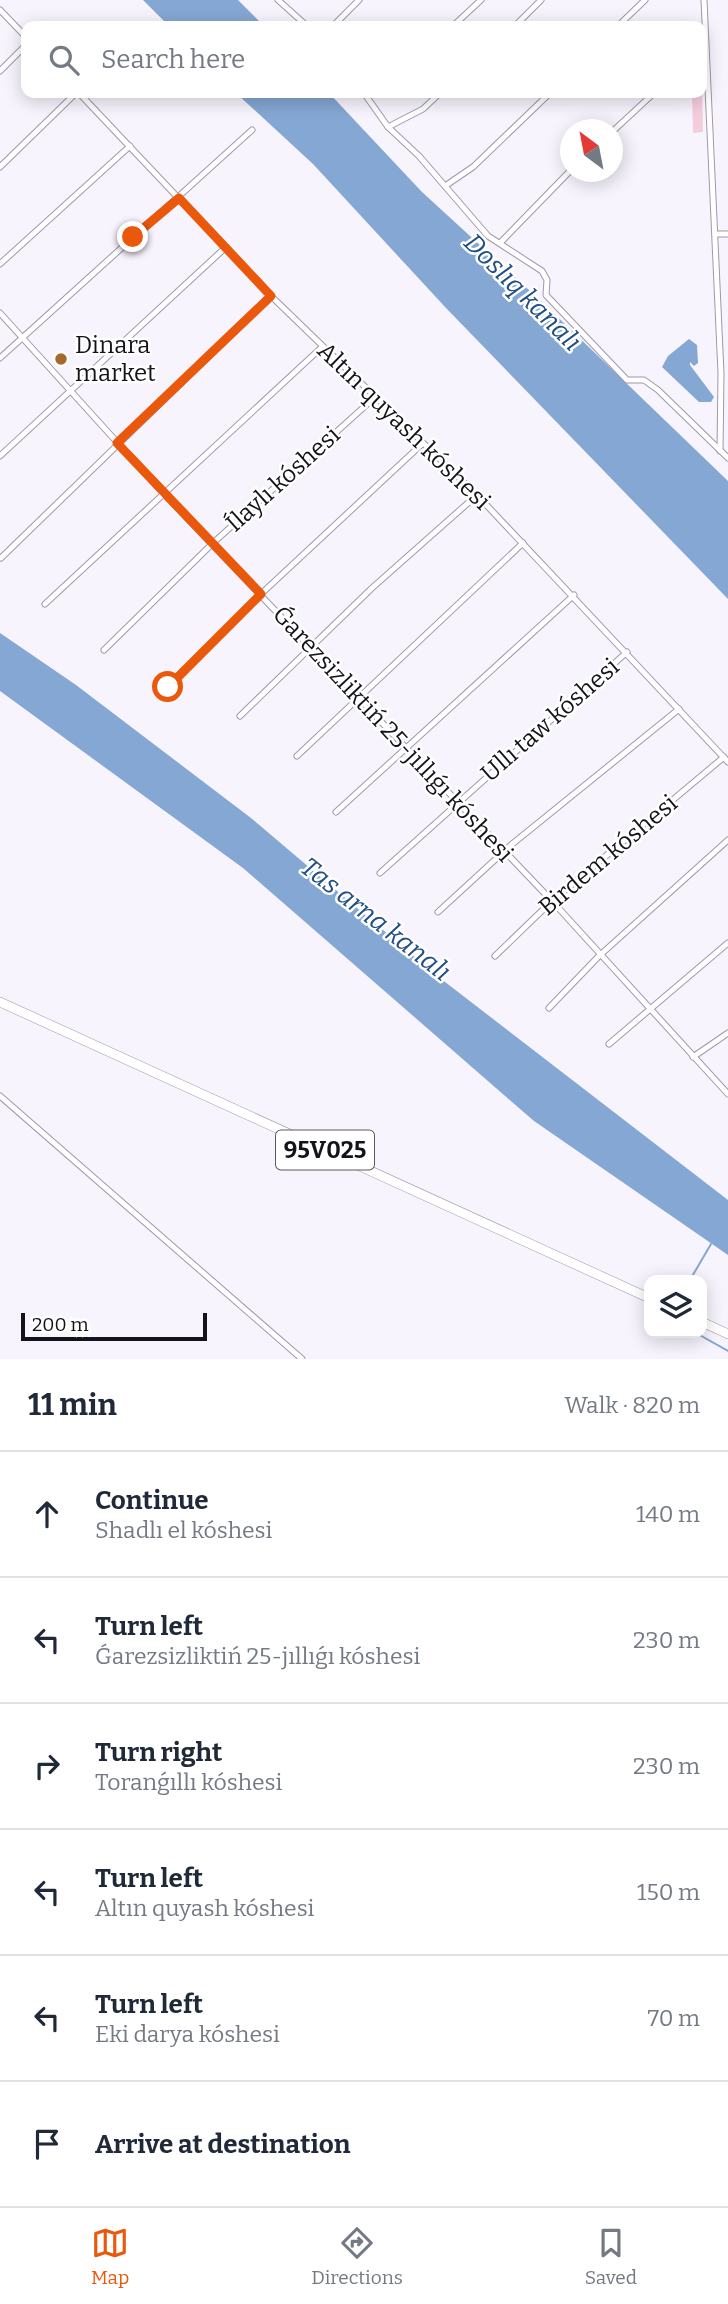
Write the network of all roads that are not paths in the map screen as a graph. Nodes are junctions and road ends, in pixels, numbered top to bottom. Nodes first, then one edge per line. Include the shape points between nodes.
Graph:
1 (278, 0) edge
2 (359, 0) edge
3 (481, 0) edge
4 (541, 0) edge
5 (645, 0) edge
6 (704, 0) edge
7 (0, 10) edge
8 (301, 21) edge
9 (338, 21) edge
10 (458, 21) edge
11 (520, 21) edge
12 (623, 21) edge
13 (704, 21) edge
14 (21, 32) edge
15 (21, 50) edge
16 (0, 71) edge
17 (72, 98) edge
18 (82, 98) edge
19 (368, 98) edge
20 (435, 98) edge
21 (545, 98) edge
22 (649, 98) edge
23 (707, 98) edge
24 (623, 122) edge
25 (388, 127) junction
26 (252, 130) dead end
27 (130, 146) junction
28 (0, 167) edge
29 (560, 182) edge
30 (445, 186) junction
31 (179, 198) junction
32 (716, 234) junction
33 (728, 234) edge
34 (500, 243) junction
35 (226, 247) junction
36 (0, 264) edge
37 (271, 296) junction
38 (0, 313) edge
39 (21, 337) junction
40 (322, 347) junction
41 (0, 358) edge
42 (69, 391) junction
43 (373, 398) junction
44 (117, 443) junction
45 (422, 444) junction
46 (720, 451) junction
47 (0, 456) edge
48 (728, 458) edge
49 (164, 494) junction
50 (477, 495) junction
51 (213, 543) junction
52 (523, 543) junction
53 (1, 558) edge
54 (261, 594) junction
55 (574, 596) junction
56 (45, 604) dead end
57 (311, 649) junction
58 (104, 650) dead end
59 (627, 652) junction
60 (168, 687) dead end
61 (356, 698) junction
62 (679, 709) junction
63 (240, 716) dead end
64 (403, 748) junction
65 (297, 756) dead end
66 (726, 759) edge
67 (456, 802) junction
68 (336, 812) dead end
69 (728, 840) edge
70 (504, 850) junction
71 (380, 873) dead end
72 (552, 901) junction
73 (438, 912) dead end
74 (728, 943) edge
75 (495, 956) dead end
76 (599, 956) junction
77 (0, 1002) edge
78 (549, 1008) dead end
79 (648, 1009) junction
80 (728, 1033) edge
81 (609, 1044) dead end
82 (693, 1056) junction
83 (728, 1094) edge
84 (0, 1097) edge
85 (644, 1296) edge
86 (707, 1324) edge
87 (728, 1334) edge
88 (302, 1359) edge

1 - 8 street
2 - 9 street
3 - 10 street
4 - 11 street
5 - 12 street
6 - 13 street
7 - 14 street
15 - 16 street
17 - 28 street
18 - 27 street, Altın quyash kóshesi
19 - 25 street
20 - 25 street
21 - 30 street via 473,167
22 - 24 street
23 - 32 street
25 - 30 street
26 - 31 street
27 - 31 street, Altın quyash kóshesi
27 - 36 street
29 - 34 street
30 - 34 street via 488,236
31 - 35 street, Altın quyash kóshesi
31 - 39 street
32 - 33 street
32 - 46 street
34 - 46 street via 542,271 547,280 545,295 627,380 644,380 658,390
35 - 37 street, Altın quyash kóshesi
35 - 42 street
37 - 40 street, Altın quyash kóshesi
37 - 44 street
38 - 39 street, Ǵarezsizliktiń 25-jıllıǵı kóshesi
39 - 41 street
39 - 42 street, Ǵarezsizliktiń 25-jıllıǵı kóshesi
40 - 43 street, Altın quyash kóshesi
40 - 49 street
42 - 44 street, Ǵarezsizliktiń 25-jıllıǵı kóshesi
42 - 47 street
43 - 45 street, Altın quyash kóshesi
43 - 51 street, Ílaylı kóshesi
44 - 49 street, Ǵarezsizliktiń 25-jıllıǵı kóshesi
44 - 53 street
45 - 50 street, Altın quyash kóshesi
45 - 54 street
46 - 48 street
49 - 51 street, Ǵarezsizliktiń 25-jıllıǵı kóshesi
49 - 56 street
50 - 52 street, Altın quyash kóshesi
50 - 57 street
51 - 54 street, Ǵarezsizliktiń 25-jıllıǵı kóshesi
51 - 58 street, Ílaylı kóshesi
52 - 55 street, Altın quyash kóshesi
52 - 61 street
54 - 57 street, Ǵarezsizliktiń 25-jıllıǵı kóshesi
54 - 60 street
55 - 59 street, Altın quyash kóshesi
55 - 64 street
57 - 61 street, Ǵarezsizliktiń 25-jıllıǵı kóshesi
57 - 63 street
59 - 62 street, Altın quyash kóshesi
59 - 67 street, Ullı taw kóshesi
61 - 64 street, Ǵarezsizliktiń 25-jıllıǵı kóshesi
61 - 65 street
62 - 66 street, Altın quyash kóshesi
62 - 70 street
64 - 67 street, Ǵarezsizliktiń 25-jıllıǵı kóshesi
64 - 68 street
66 - 72 street, Birdem kóshesi
67 - 70 street, Ǵarezsizliktiń 25-jıllıǵı kóshesi
67 - 71 street, Ullı taw kóshesi
69 - 76 street
70 - 72 street, Ǵarezsizliktiń 25-jıllıǵı kóshesi
70 - 73 street
72 - 75 street, Birdem kóshesi
72 - 76 street, Ǵarezsizliktiń 25-jıllıǵı kóshesi
74 - 79 street
76 - 78 street
76 - 79 street, Ǵarezsizliktiń 25-jıllıǵı kóshesi
77 - 85 main road, 95V025
79 - 81 street
79 - 82 street, Ǵarezsizliktiń 25-jıllıǵı kóshesi
80 - 82 street
82 - 83 street, Ǵarezsizliktiń 25-jıllıǵı kóshesi
84 - 88 street
86 - 87 main road

